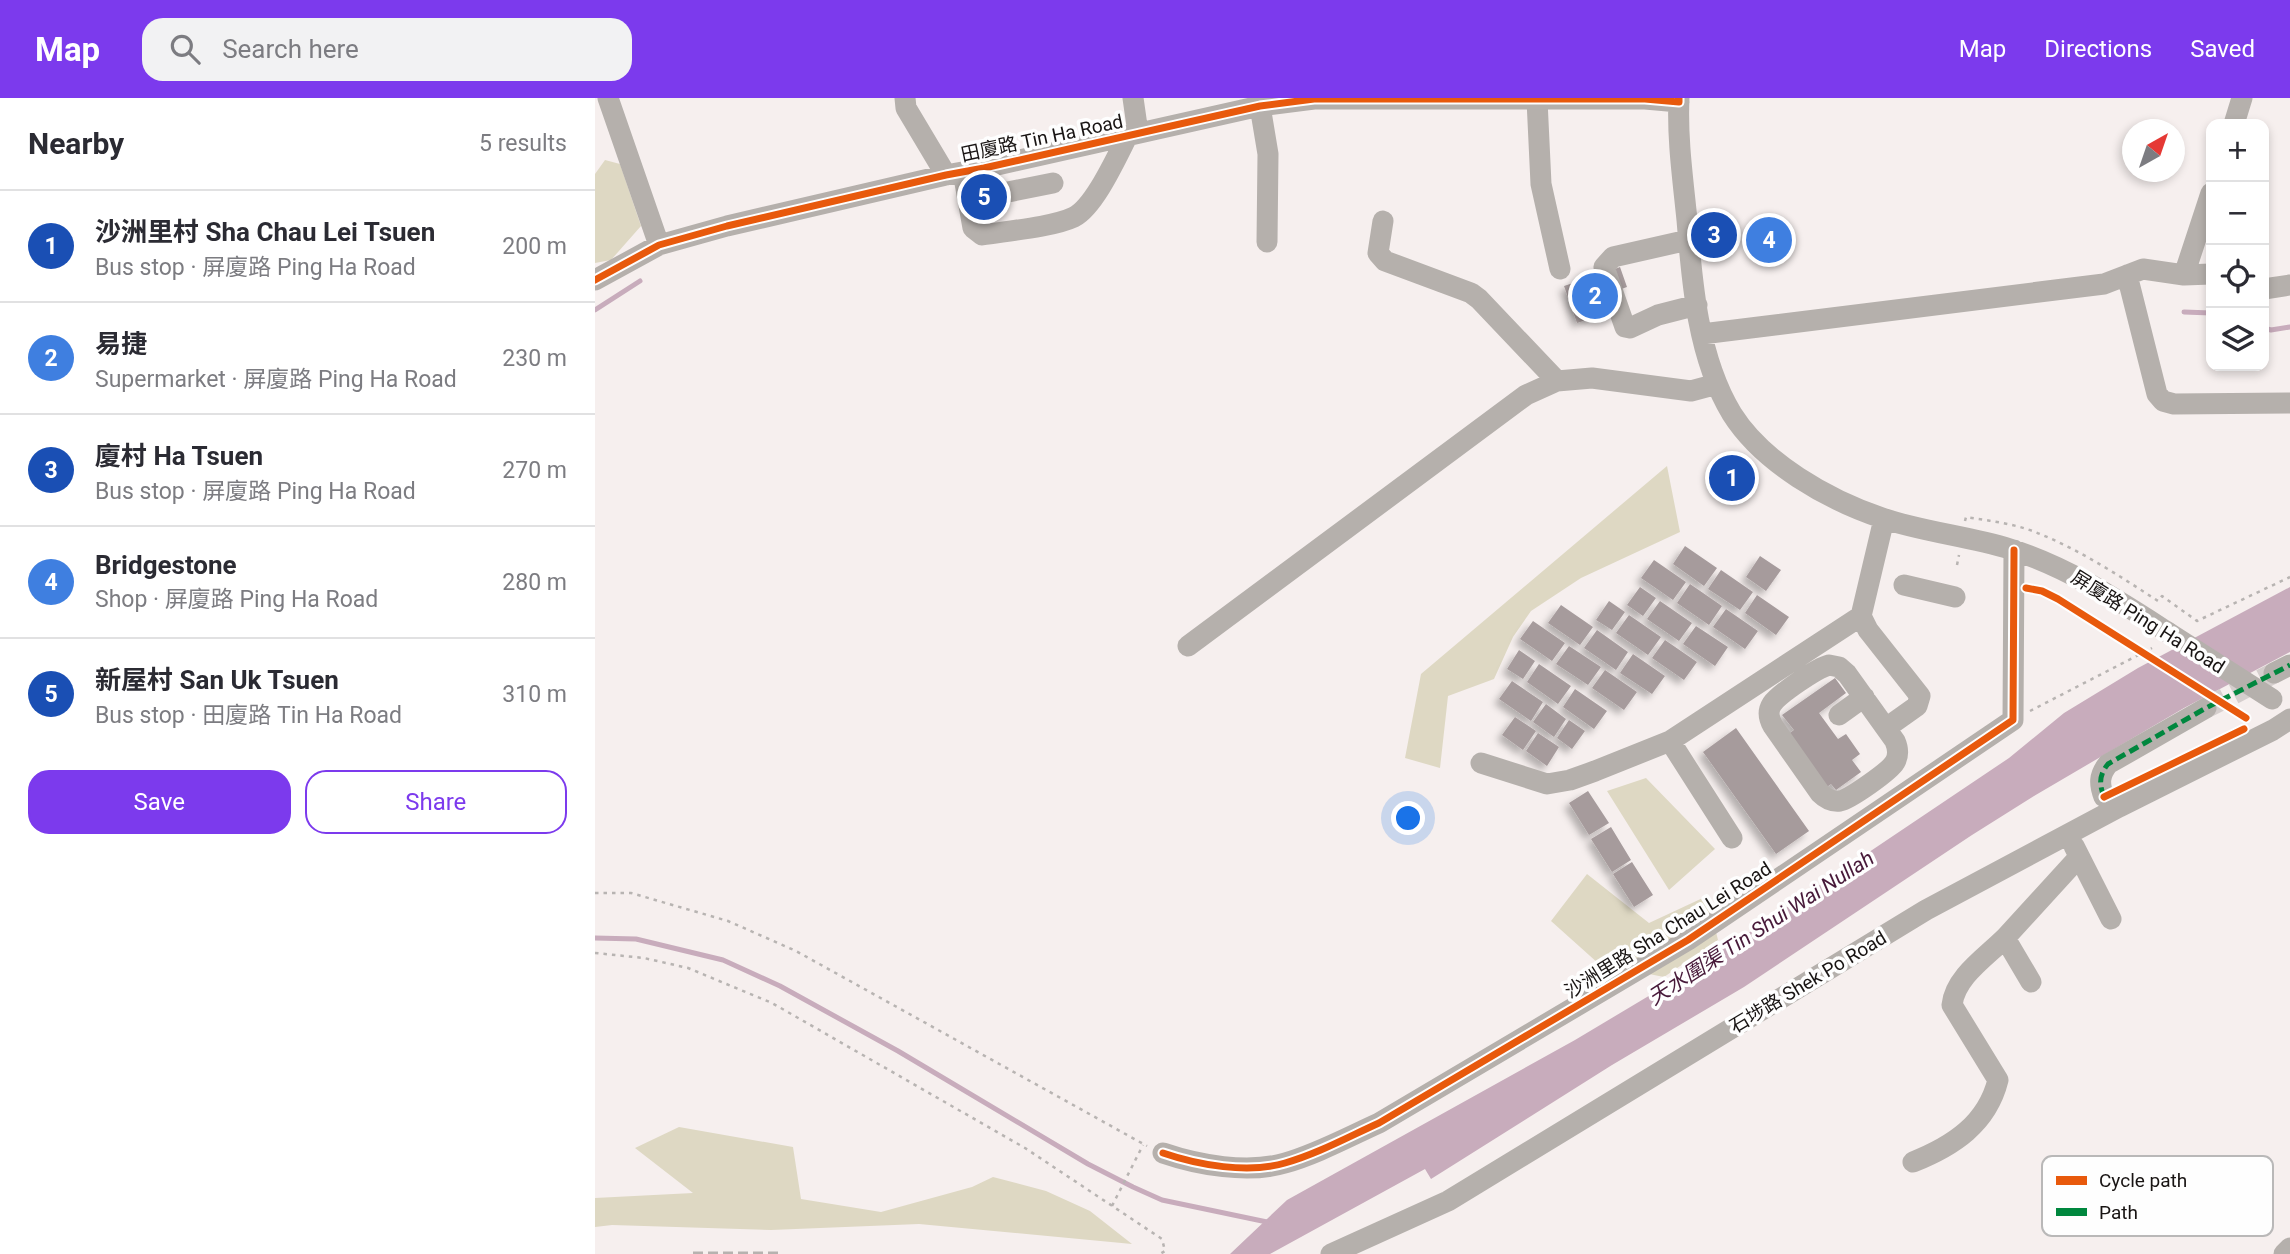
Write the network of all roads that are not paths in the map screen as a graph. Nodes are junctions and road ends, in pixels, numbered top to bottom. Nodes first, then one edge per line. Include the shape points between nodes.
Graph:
1 (608, 98) edge
2 (905, 98) edge
3 (1133, 98) edge
4 (2242, 98) edge
5 (1537, 100) edge
6 (1679, 100) edge
7 (1273, 102) edge
8 (2236, 119) edge
9 (1133, 134) junction
10 (955, 173) junction
11 (1053, 183) dead end
12 (968, 200) junction
13 (2206, 208) edge
14 (1383, 221) dead end
15 (1688, 240) junction
16 (1267, 242) dead end
17 (659, 245) junction
18 (1560, 269) dead end
19 (2206, 274) edge
20 (2127, 275) junction
21 (2184, 275) junction
22 (595, 280) edge
23 (2290, 285) edge
24 (2269, 288) edge
25 (1697, 305) junction
26 (1702, 334) junction
27 (1557, 381) junction
28 (1717, 384) junction
29 (2290, 403) edge
30 (1884, 519) junction
31 (2014, 550) junction
32 (1904, 584) dead end
33 (1955, 597) dead end
34 (1861, 616) junction
35 (1188, 646) dead end
36 (1864, 697) junction
37 (2281, 705) edge
38 (2206, 708) tunnel mouth
39 (1839, 715) dead end
40 (2290, 719) edge
41 (1886, 728) junction
42 (1670, 741) junction
43 (1481, 763) dead end
44 (2104, 797) dead end
45 (2069, 835) junction
46 (1732, 838) dead end
47 (2079, 858) junction
48 (2111, 919) dead end
49 (2005, 938) junction
50 (2032, 982) dead end
51 (1163, 1153) road end
52 (1913, 1162) dead end
53 (2290, 1248) edge
54 (1331, 1254) edge
55 (2284, 1254) edge

1 - 17 street
2 - 10 street via 906,108
3 - 9 street
4 - 8 street
5 - 6 street, 田廈路 Tin Ha Road
5 - 7 street, 田廈路 Tin Ha Road
5 - 18 street via 1541,184
6 - 15 street, 屏廈路 Ping Ha Road
7 - 9 street, 田廈路 Tin Ha Road
7 - 16 street
9 - 10 street, 田廈路 Tin Ha Road
9 - 12 street via 1090,202 1074,217 982,235 973,228
10 - 12 street
10 - 17 street, 田廈路 Tin Ha Road
11 - 12 street
13 - 21 street
14 - 27 street via 1378,253 1385,261 1471,293
15 - 25 street, 屏廈路 Ping Ha Road
15 - 25 street via 1613,257 1604,267 1625,327
17 - 22 street, 田廈路 Tin Ha Road
19 - 21 street
20 - 21 street via 2143,269
20 - 26 street via 2104,284
20 - 29 street via 2157,394 2163,401
23 - 24 street
25 - 26 street, 屏廈路 Ping Ha Road
26 - 28 street, 屏廈路 Ping Ha Road
27 - 28 street via 1592,378 1691,391
27 - 35 street via 1526,395
28 - 30 street, 屏廈路 Ping Ha Road via 1752,440 1828,496
30 - 31 street, 屏廈路 Ping Ha Road
30 - 34 street
31 - 37 street, 屏廈路 Ping Ha Road, bridge via 2074,575
31 - 51 street, 沙洲里路 Sha Chau Lei Road via 2013,720 1689,940 1379,1123 1283,1164 1214,1165
32 - 33 street
34 - 41 street via 1920,696 1917,706
34 - 42 street
36 - 39 street
36 - 41 street
36 - 41 street via 1843,670 1829,665 1777,699 1769,717 1820,793 1833,801 1848,798 1893,765 1897,745
38 - 44 street via 2108,764 2101,773
40 - 45 street, 石埗路 Shek Po Road
42 - 43 street via 1570,780 1547,784
42 - 46 street
45 - 47 street
45 - 54 street, 石埗路 Shek Po Road via 1926,910 1448,1201
47 - 48 street
47 - 49 street
49 - 50 street
49 - 52 street via 1958,984 1952,1005 1998,1080 1994,1096 1985,1113 1959,1139
53 - 55 street

